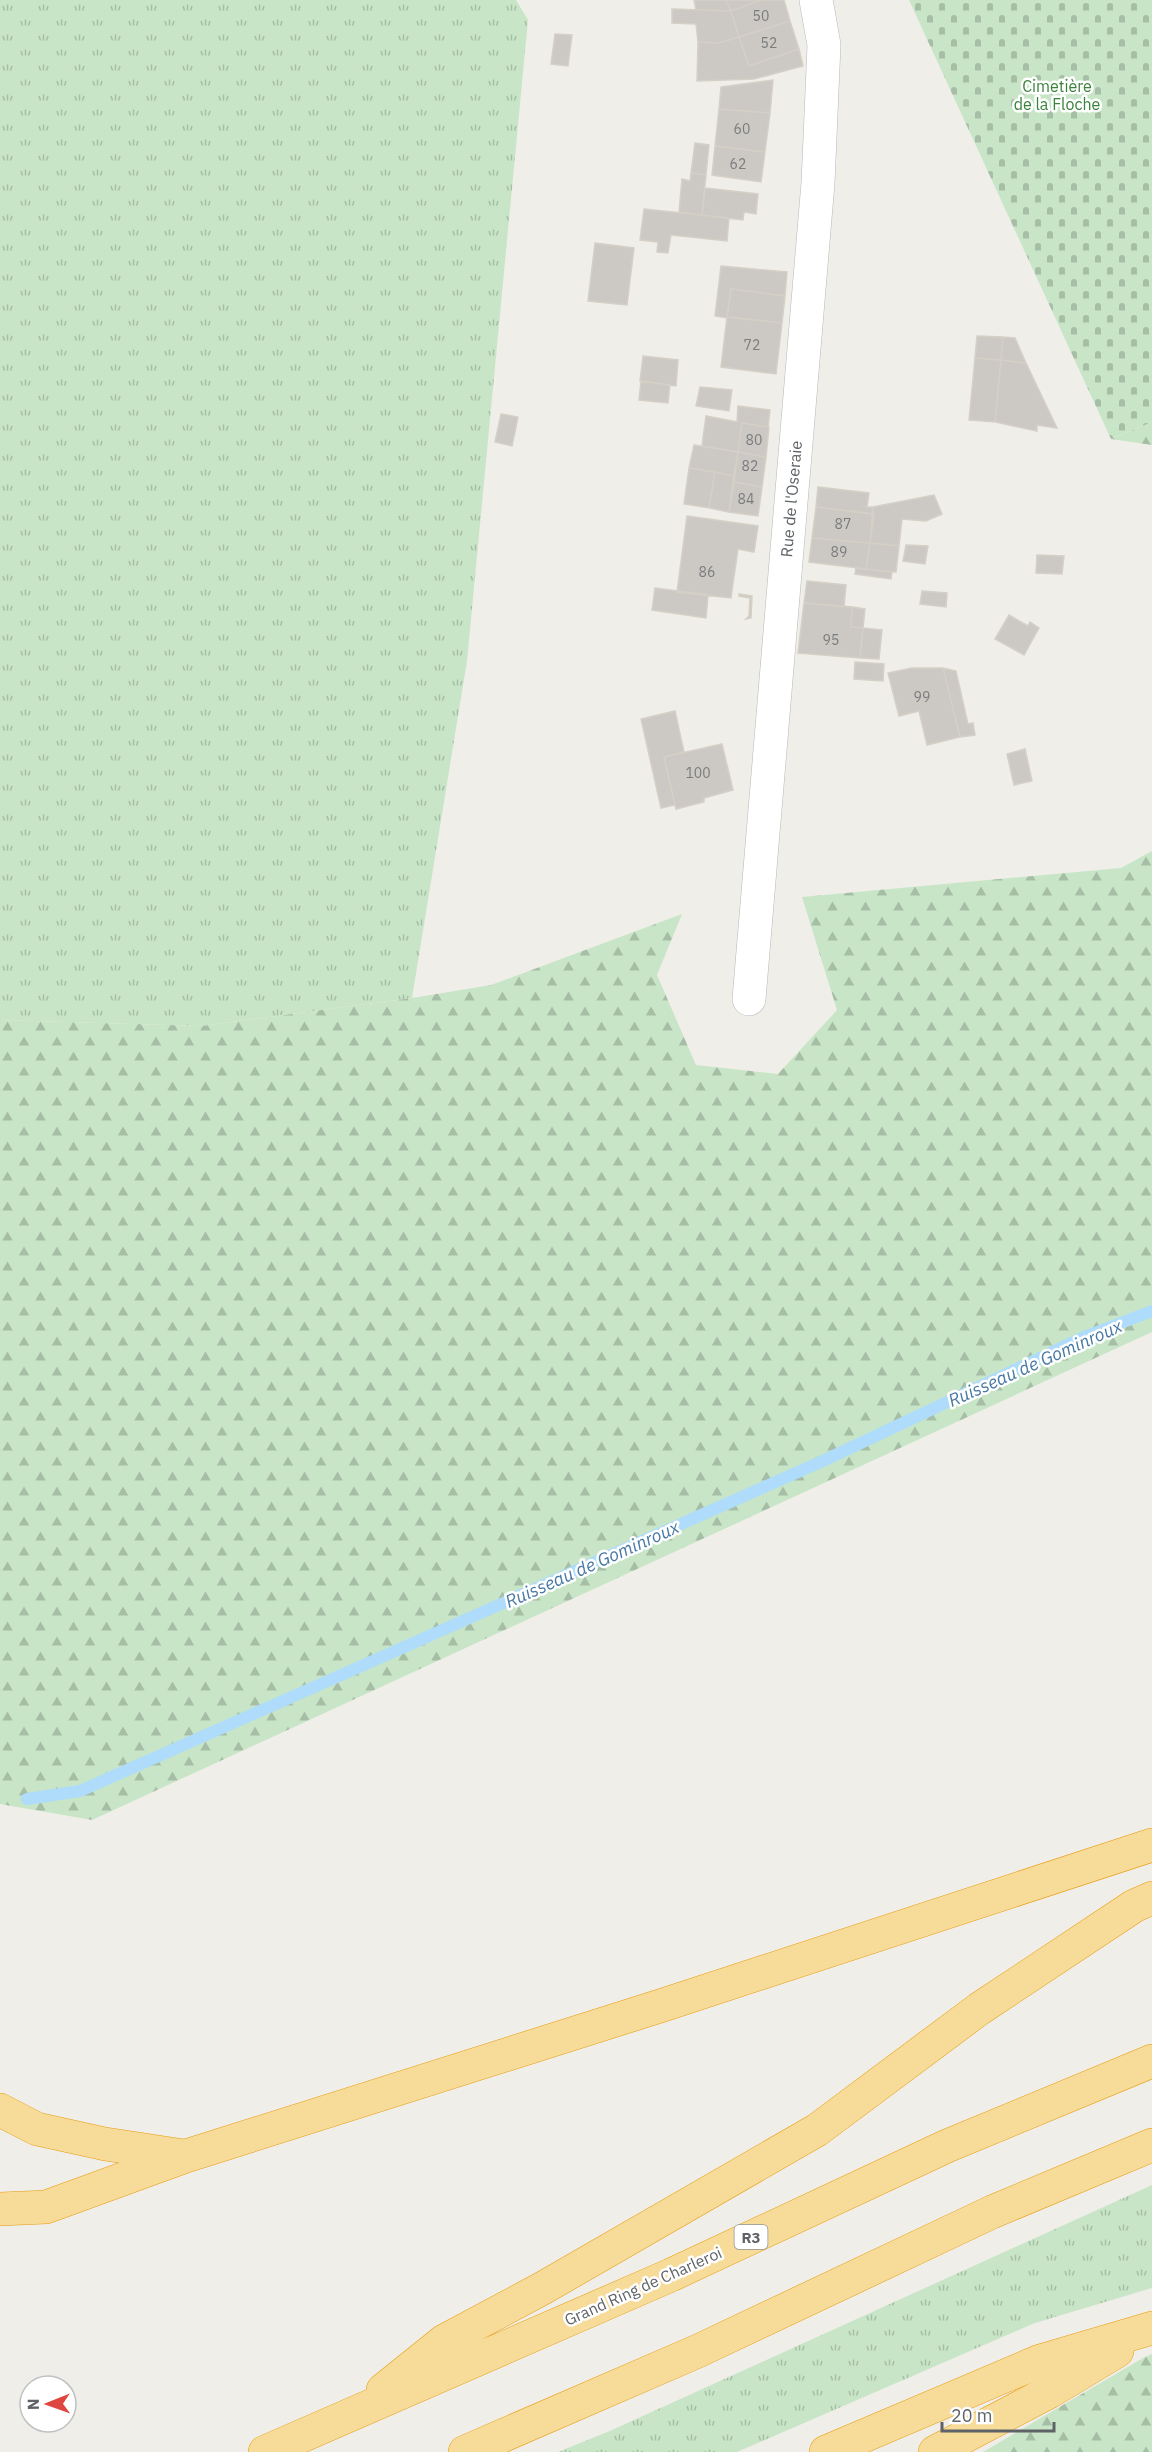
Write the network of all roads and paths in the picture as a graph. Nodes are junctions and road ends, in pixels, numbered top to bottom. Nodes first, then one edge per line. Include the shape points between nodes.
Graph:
1 (816, 0) edge
2 (749, 999) dead end
3 (1152, 1845) edge
4 (1152, 1898) edge
5 (1152, 2061) edge
6 (0, 2110) edge
7 (1152, 2145) edge
8 (186, 2156) junction
9 (0, 2208) edge
10 (1152, 2329) edge
11 (352, 2416) junction
12 (265, 2452) edge
13 (465, 2452) edge
14 (826, 2452) edge
15 (935, 2452) edge

1 - 2 street, Rue de l'Oseraie via 824,45 818,183
3 - 8 highway
4 - 11 highway via 979,2008 817,2130 444,2341
5 - 11 highway, Grand Ring de Charleroi / R3 via 947,2146 671,2275
6 - 8 highway via 37,2129
7 - 13 highway via 993,2212 698,2351
8 - 9 highway via 46,2207
10 - 14 highway via 1040,2361
10 - 15 highway via 1049,2392
11 - 12 highway, Grand Ring de Charleroi / R3

